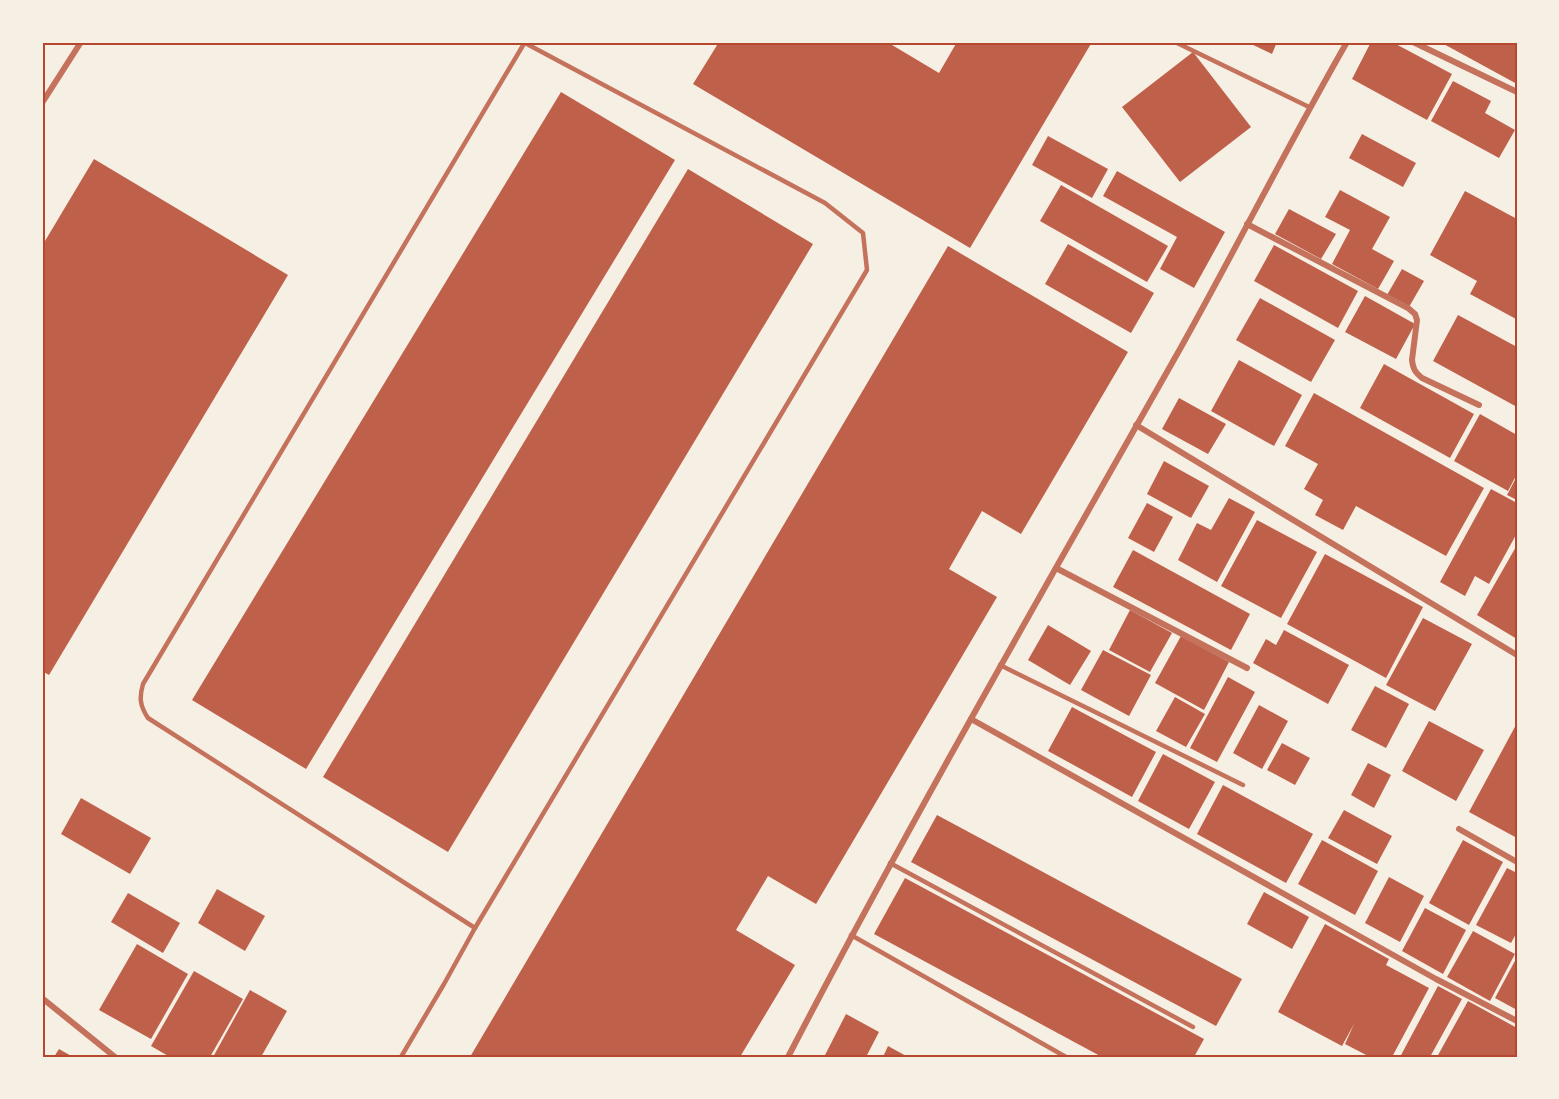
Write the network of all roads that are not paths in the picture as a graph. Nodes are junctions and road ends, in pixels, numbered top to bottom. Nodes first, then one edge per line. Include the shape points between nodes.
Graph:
1 (81, 42) edge
2 (1175, 42) edge
3 (1347, 42) edge
4 (1413, 42) edge
5 (525, 43) edge
6 (1517, 92) edge
7 (42, 103) edge
8 (1310, 107) junction
9 (1247, 224) junction
10 (1479, 405) dead end
11 (1136, 425) junction
12 (1056, 568) junction
13 (1517, 655) edge
14 (1000, 665) junction
15 (1247, 668) dead end
16 (971, 719) junction
17 (1243, 785) dead end
18 (1460, 830) dead end
19 (1517, 862) edge
20 (890, 863) junction
21 (476, 928) junction
22 (851, 935) junction
23 (42, 998) edge
24 (1517, 1021) edge
25 (1193, 1027) dead end
26 (115, 1057) edge
27 (401, 1057) edge
28 (788, 1057) edge
29 (1066, 1057) edge

1 - 7 street
2 - 8 lane
3 - 8 street
4 - 6 street
5 - 21 lane via 142,684 140,701 148,718
5 - 21 lane via 825,203 863,233 867,270
8 - 9 street
9 - 10 street via 1408,308 1417,320 1412,360 1415,372
9 - 11 street
11 - 12 street
11 - 13 street
12 - 14 street
12 - 15 street
14 - 16 street
14 - 17 lane
16 - 20 street
16 - 24 street
18 - 19 street
20 - 22 street
20 - 25 lane
21 - 27 lane
22 - 28 street
22 - 29 lane
23 - 26 street

